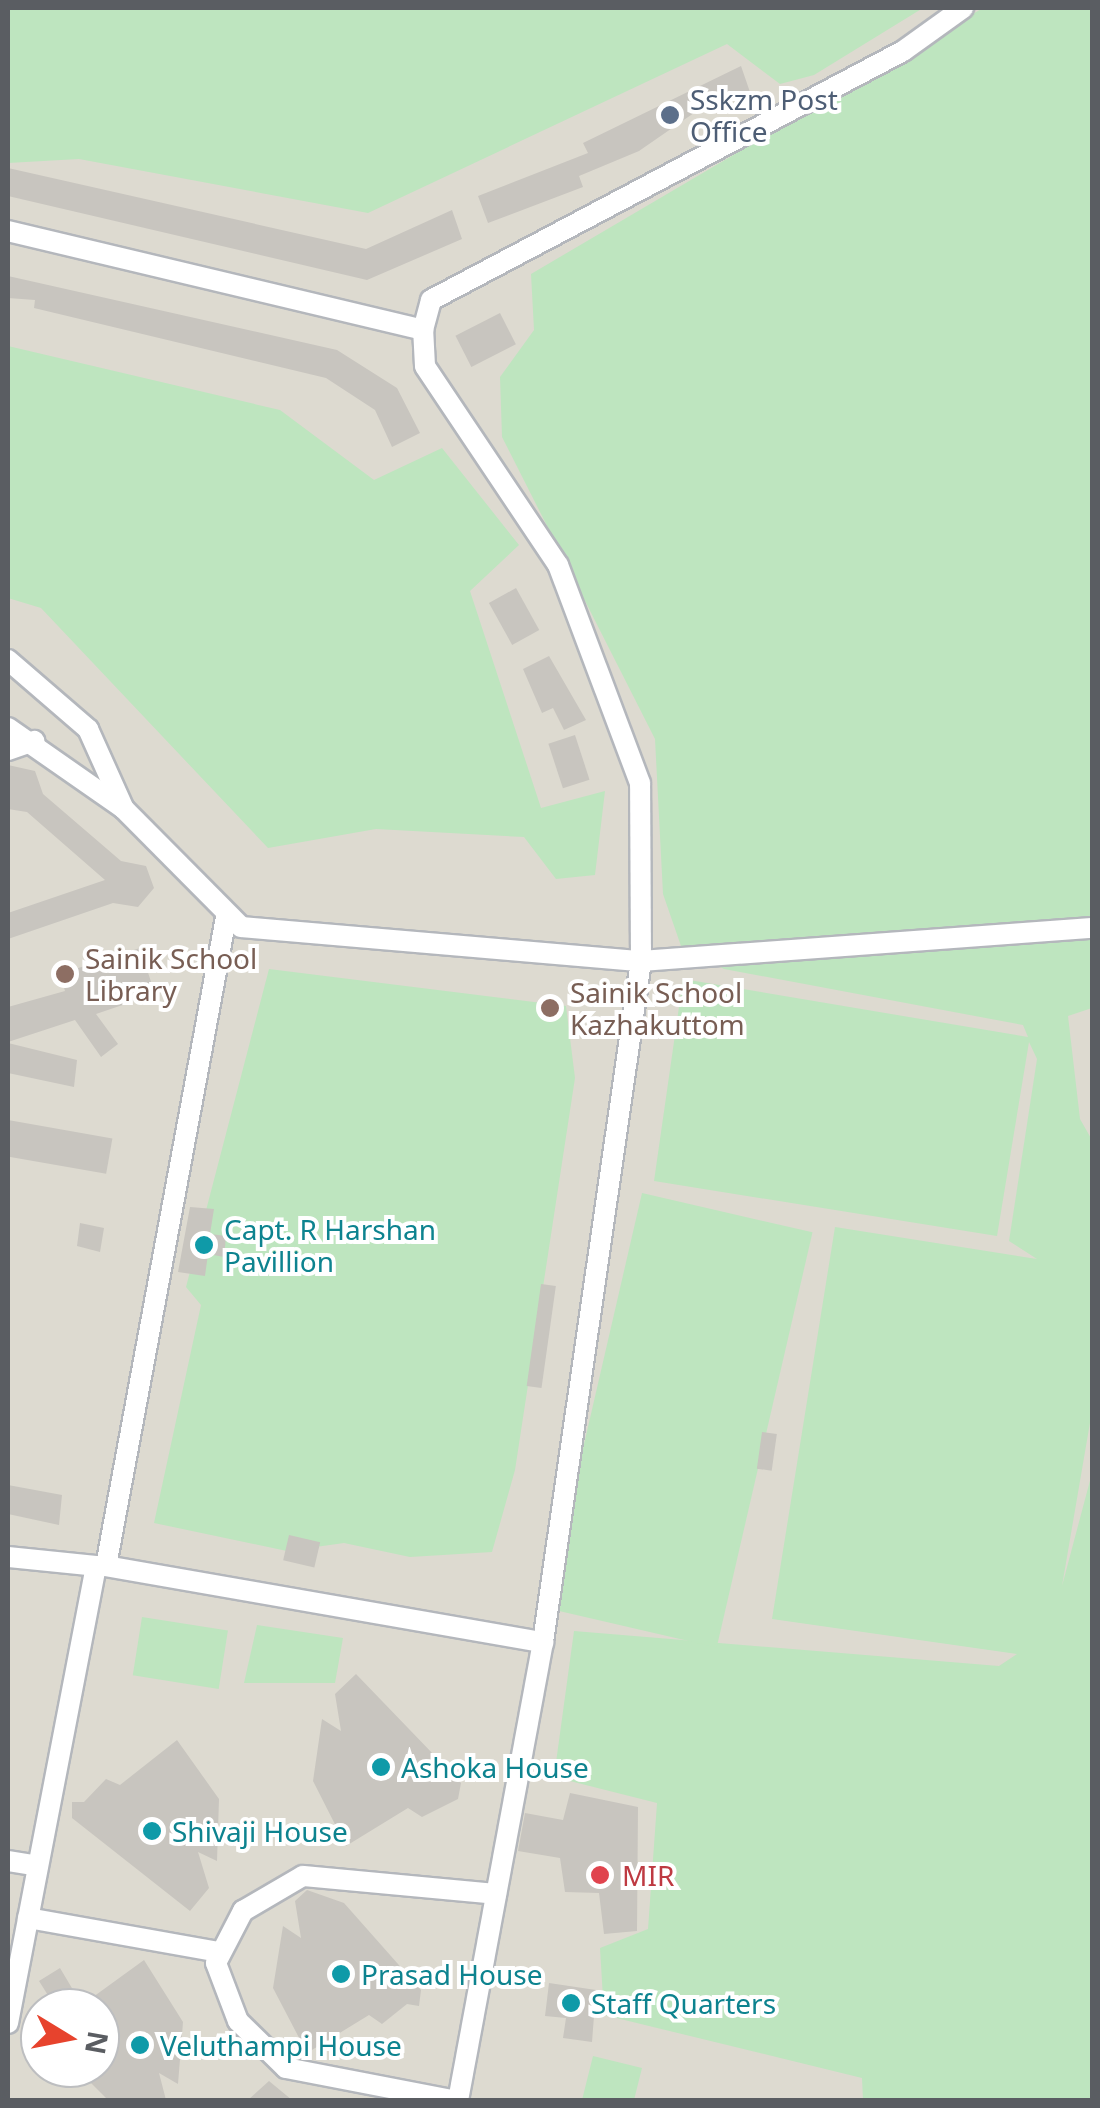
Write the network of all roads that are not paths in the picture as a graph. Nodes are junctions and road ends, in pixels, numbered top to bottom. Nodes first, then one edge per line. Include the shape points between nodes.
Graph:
1 (963, 8) edge
2 (8, 231) edge
3 (423, 330) junction
4 (8, 660) edge
5 (8, 728) edge
6 (34, 742) junction
7 (8, 750) edge
8 (124, 809) junction
9 (226, 917) junction
10 (1092, 928) edge
11 (641, 961) junction
12 (8, 1557) edge
13 (101, 1566) junction
14 (543, 1642) junction
15 (8, 1861) edge
16 (38, 1866) junction
17 (496, 1894) junction
18 (28, 1918) junction
19 (219, 1952) junction
20 (8, 2023) edge
21 (455, 2100) edge

1 - 3 street via 903,51 431,300
2 - 3 street
3 - 11 street via 426,366 558,565 627,731 640,783
4 - 8 street via 88,729
5 - 6 street
6 - 7 street
6 - 8 street
8 - 9 street
9 - 11 street via 241,927
9 - 13 street
10 - 11 street
11 - 14 street
12 - 13 street
13 - 14 street
13 - 16 street
14 - 17 street
15 - 16 street
16 - 18 street
17 - 19 street via 303,1876 243,1911
17 - 21 street
18 - 19 street
18 - 20 street
19 - 21 street via 238,2021 286,2068

